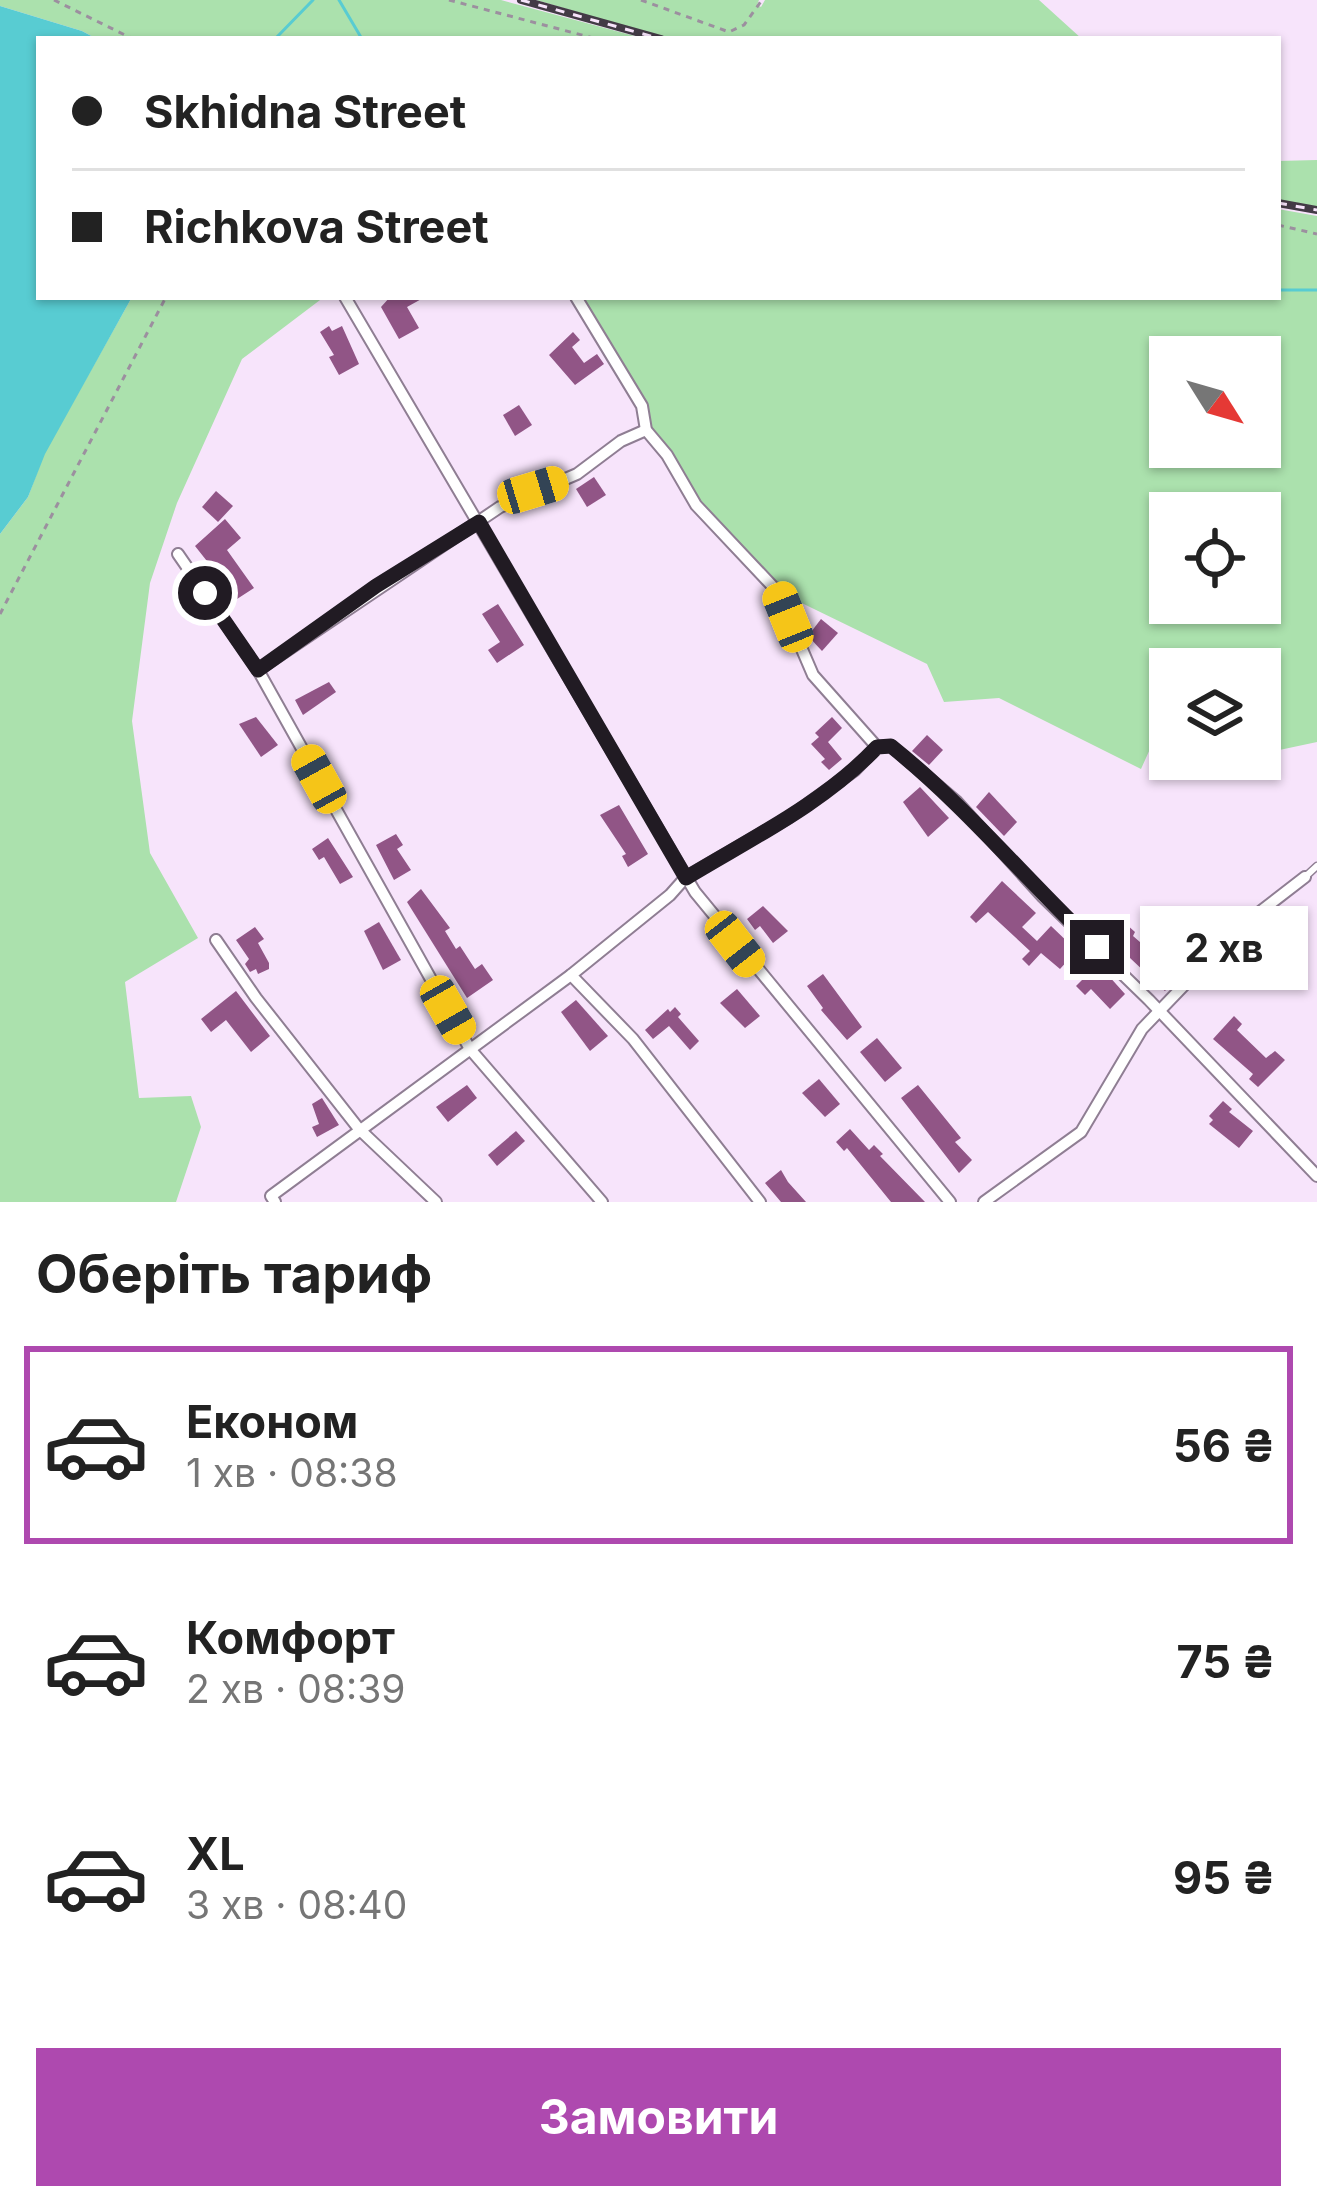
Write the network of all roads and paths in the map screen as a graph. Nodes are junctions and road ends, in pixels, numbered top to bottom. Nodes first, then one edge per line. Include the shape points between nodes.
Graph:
1 (54, 0) edge
2 (449, 0) edge
3 (641, 0) edge
4 (762, 0) edge
5 (128, 36) edge
6 (586, 36) edge
7 (1281, 226) edge
8 (1317, 234) edge
9 (164, 300) edge
10 (348, 300) edge
11 (578, 300) edge
12 (646, 430) junction
13 (479, 522) junction
14 (178, 554) dead end
15 (0, 614) edge
16 (258, 670) junction
17 (877, 747) junction
18 (1317, 866) edge
19 (1305, 877) joint
20 (686, 878) junction
21 (216, 940) dead end
22 (571, 975) junction
23 (1160, 1011) junction
24 (470, 1049) junction
25 (359, 1130) junction
26 (1317, 1176) edge
27 (273, 1199) edge
28 (436, 1202) edge
29 (602, 1202) edge
30 (760, 1202) edge
31 (950, 1202) edge
32 (984, 1202) edge

1 - 5 path
2 - 6 path
3 - 4 path via 729,32
7 - 8 path
9 - 15 path
10 - 13 street
11 - 12 street via 642,406
12 - 13 street
12 - 17 street via 696,505 778,591 812,675
13 - 16 street
13 - 20 street
14 - 16 street
16 - 24 street
17 - 20 street via 788,818
17 - 23 street via 891,746 956,801
18 - 19 lane
19 - 23 street via 1239,928
20 - 22 street
20 - 31 street
21 - 25 street
22 - 24 street
22 - 30 street via 633,1039
23 - 26 street
23 - 32 street via 1128,1048 1081,1132
24 - 25 street
24 - 29 street
25 - 27 street
25 - 28 street

